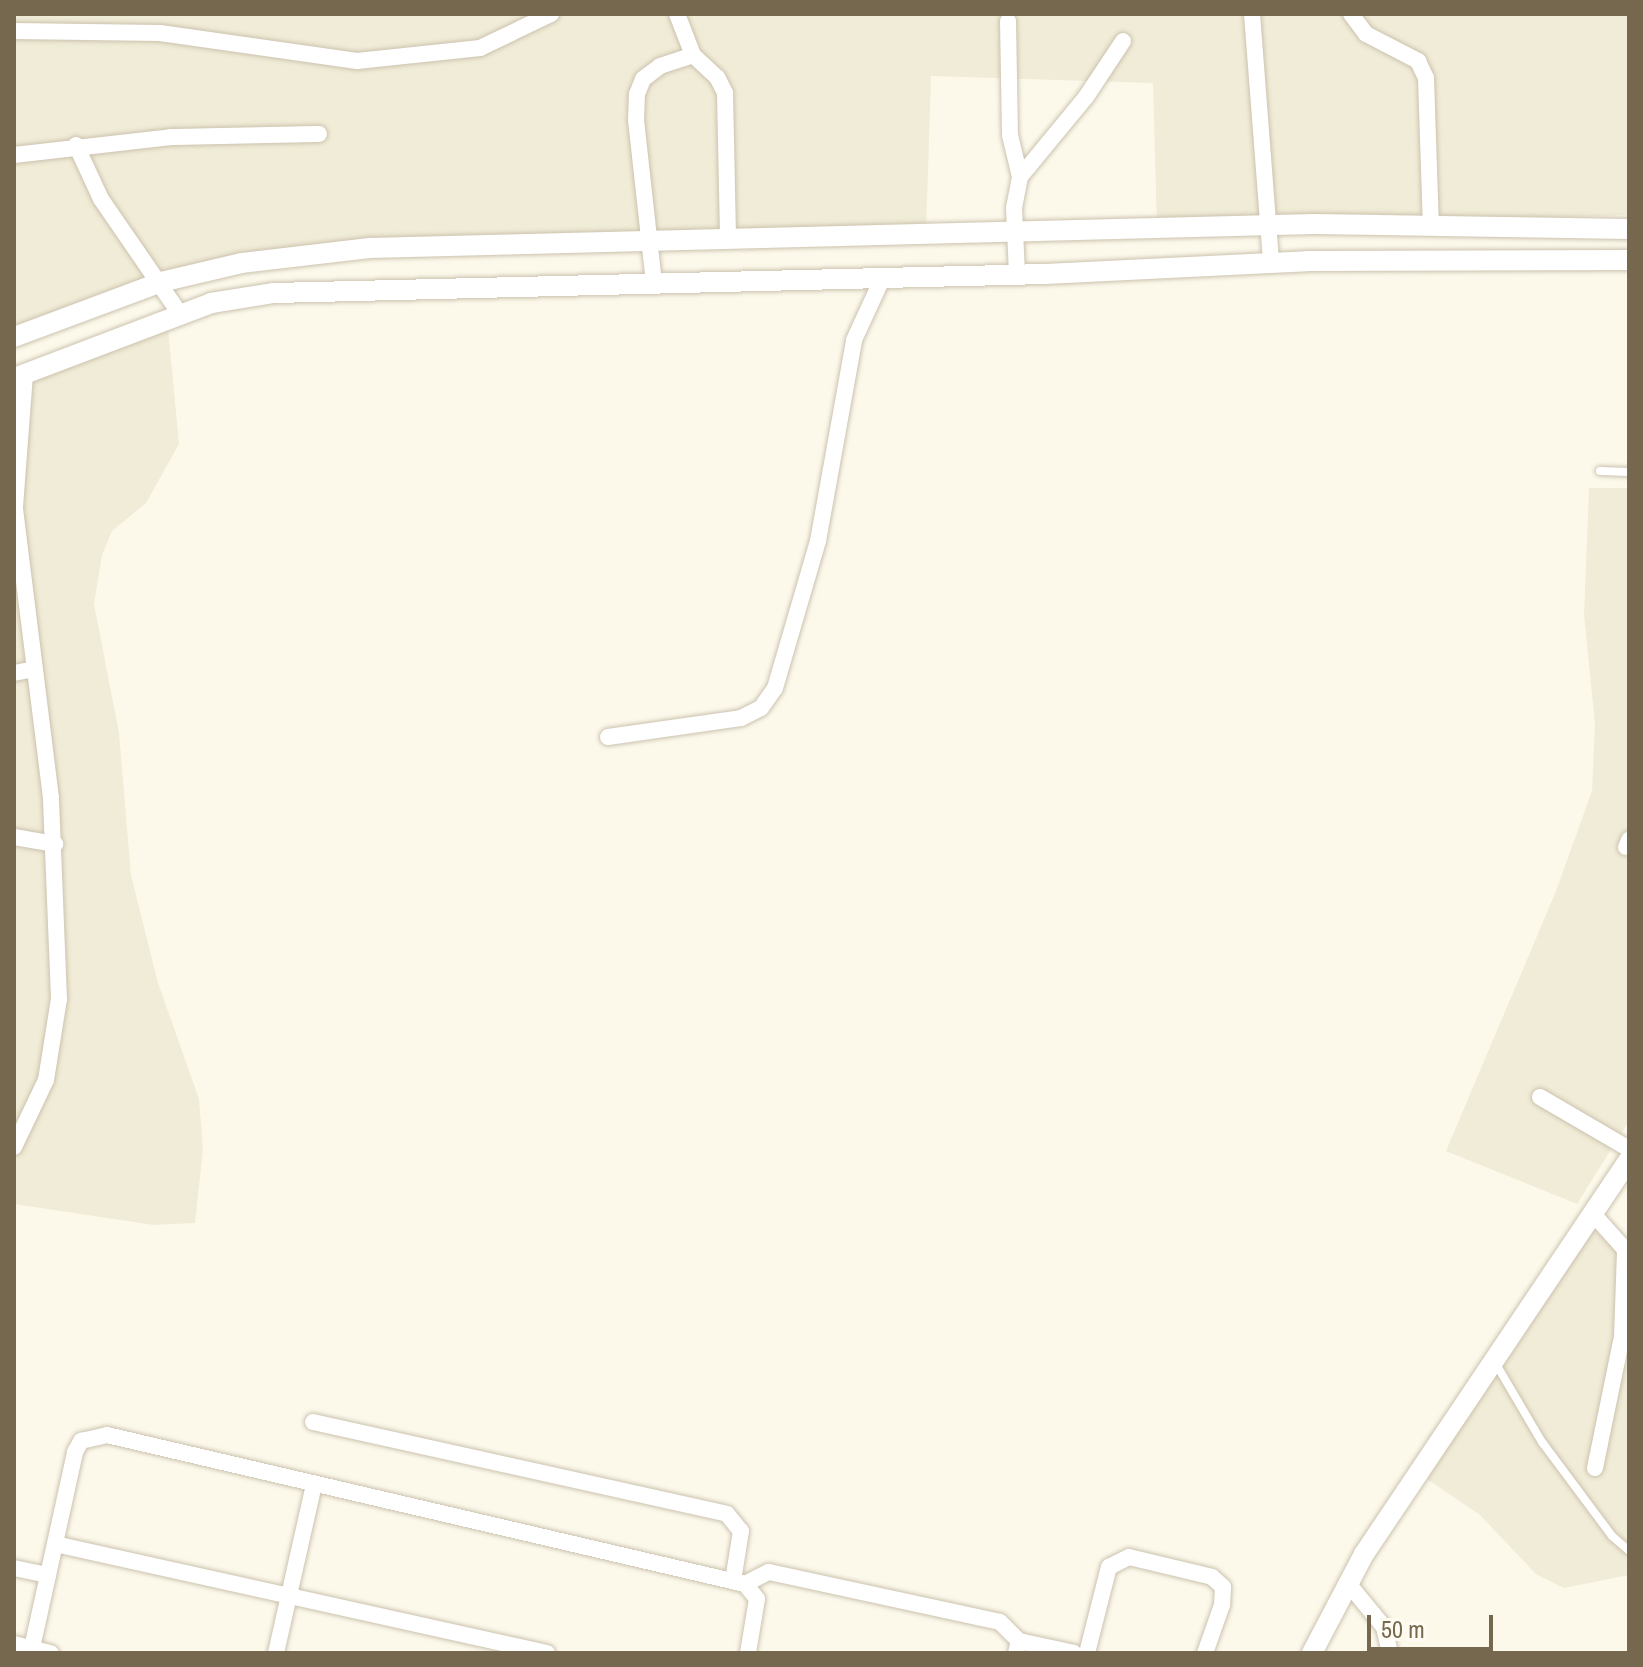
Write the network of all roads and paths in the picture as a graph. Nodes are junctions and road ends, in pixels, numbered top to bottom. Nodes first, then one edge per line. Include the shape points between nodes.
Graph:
1 (148, 14) edge
2 (551, 14) edge
3 (677, 14) edge
4 (1252, 14) edge
5 (1351, 14) edge
6 (1008, 21) dead end
7 (14, 31) edge
8 (151, 33) junction
9 (1123, 41) dead end
10 (693, 55) junction
11 (319, 134) dead end
12 (76, 145) junction
13 (14, 155) edge
14 (1020, 177) junction
15 (1269, 225) junction
16 (1431, 225) junction
17 (1629, 229) edge
18 (1015, 231) junction
19 (728, 239) junction
20 (648, 240) junction
21 (1629, 260) edge
22 (1271, 263) junction
23 (1017, 274) junction
24 (883, 277) junction
25 (161, 282) junction
26 (654, 283) junction
27 (180, 314) junction
28 (14, 337) edge
29 (19, 376) edge
30 (1600, 471) dead end
31 (1629, 472) edge
32 (35, 669) junction
33 (14, 673) edge
34 (608, 737) dead end
35 (14, 837) edge
36 (55, 844) junction
37 (1540, 1097) dead end
38 (14, 1147) edge
39 (1629, 1149) edge
40 (1629, 1160) edge
41 (1595, 1216) junction
42 (1627, 1252) edge
43 (1496, 1364) junction
44 (313, 1422) dead end
45 (1595, 1468) dead end
46 (314, 1484) junction
47 (55, 1544) junction
48 (1629, 1551) edge
49 (14, 1568) edge
50 (48, 1575) junction
51 (1347, 1582) junction
52 (739, 1583) junction
53 (289, 1592) junction
54 (14, 1644) edge
55 (1018, 1647) edge
56 (32, 1648) junction
57 (51, 1653) edge
58 (276, 1653) edge
59 (547, 1653) edge
60 (748, 1653) edge
61 (1074, 1653) edge
62 (1087, 1653) edge
63 (1205, 1653) edge
64 (1312, 1653) edge
65 (1390, 1653) edge

1 - 8 street
2 - 8 street via 480,48 399,59 304,57
3 - 10 street
4 - 15 street
5 - 16 street via 1366,34 1418,61 1426,78
6 - 14 street via 1010,135
7 - 8 street
9 - 14 street via 1086,97
10 - 19 street via 717,77 725,93
10 - 20 street via 660,66 643,79 637,94
11 - 12 street
12 - 13 street
12 - 25 street via 101,199
14 - 18 street
15 - 16 street
15 - 18 street
15 - 22 street
16 - 17 street
18 - 19 street
18 - 23 street
19 - 20 street
20 - 25 street via 370,248 242,263
20 - 26 street
21 - 22 street
22 - 23 street
23 - 24 street
24 - 26 street
24 - 34 street via 854,340 818,541 775,688 761,708 741,718
25 - 27 street
25 - 28 street
26 - 27 street via 274,293
27 - 29 street
29 - 32 street via 15,507
30 - 31 lane
32 - 33 street
32 - 36 street
35 - 36 street
36 - 38 street via 59,999 53,1047 46,1080
37 - 39 street
40 - 41 street
41 - 42 street
41 - 43 street
42 - 45 street via 1622,1337
43 - 48 lane via 1542,1442
43 - 51 street
44 - 52 street via 727,1514 741,1531
46 - 47 street via 92,1436 75,1452
46 - 52 street
46 - 53 street
47 - 50 street
47 - 53 street
49 - 50 street
50 - 56 street
51 - 64 street
51 - 65 street via 1384,1627
52 - 55 street via 758,1574 790,1575 1000,1622
52 - 60 street via 757,1599
53 - 58 street
53 - 59 street
54 - 56 street
55 - 61 street
56 - 57 street
62 - 63 street via 1109,1567 1129,1557 1212,1577 1223,1587

